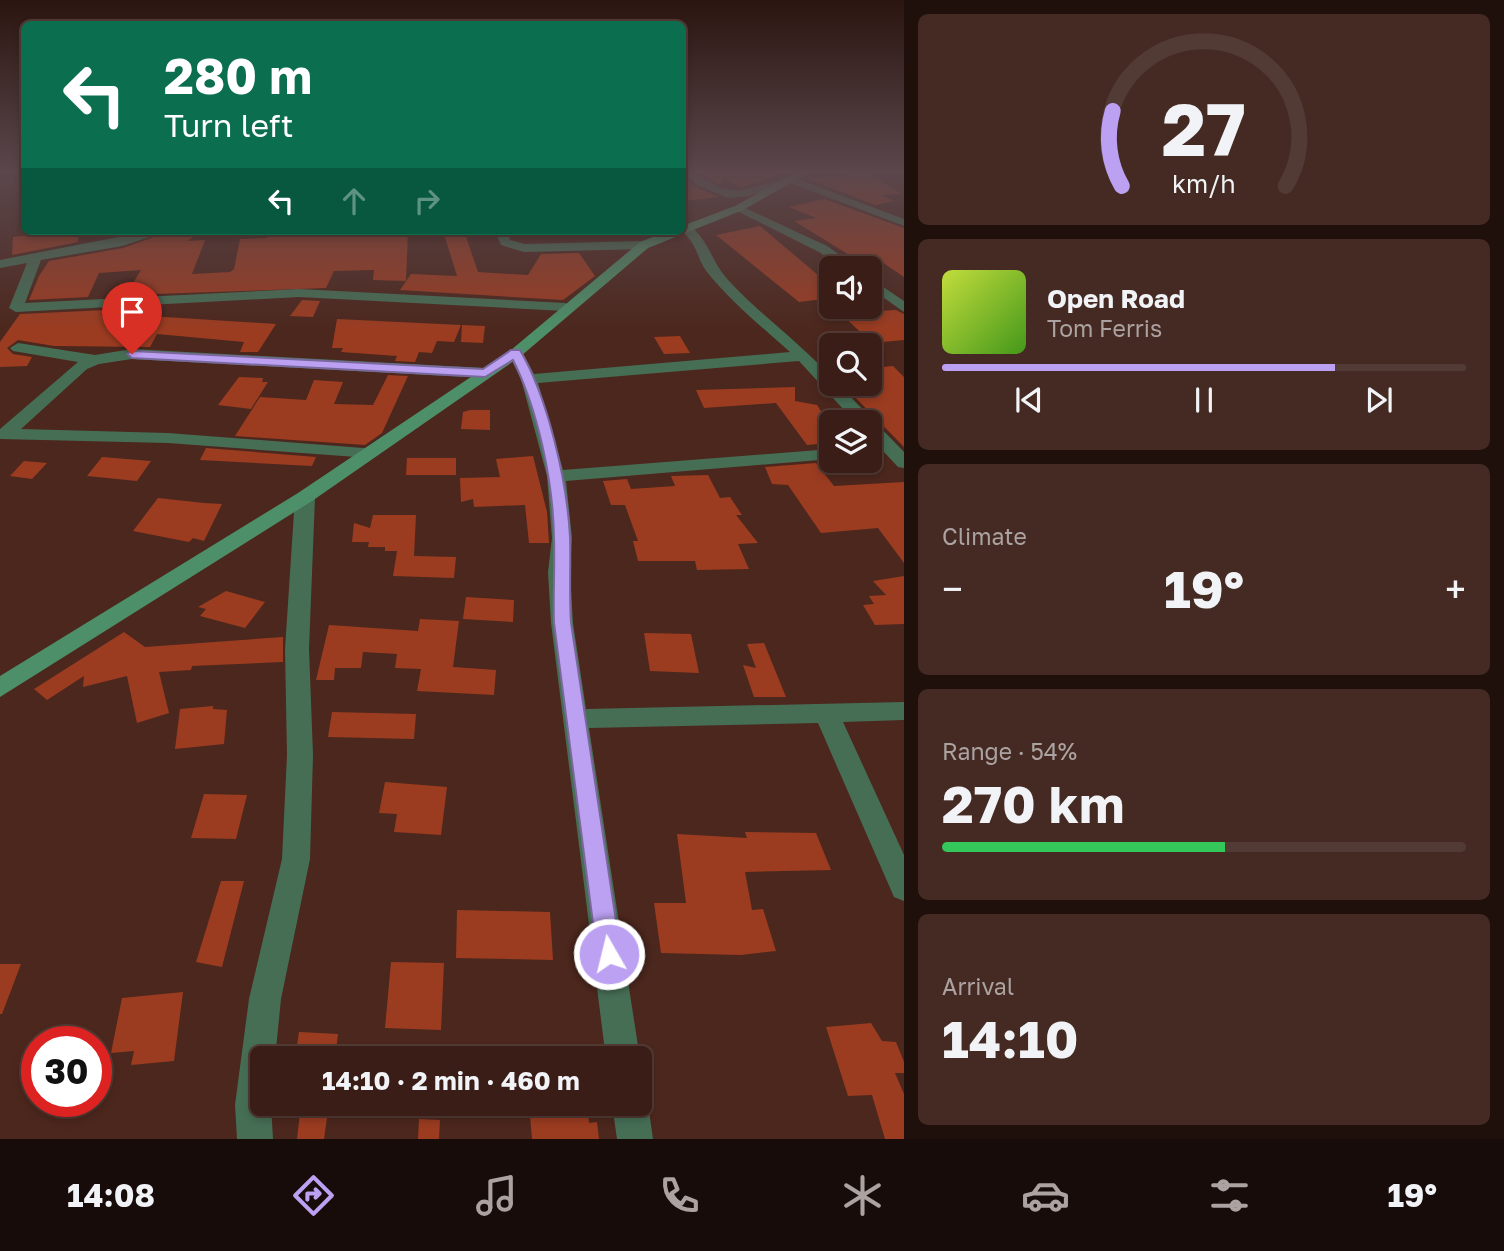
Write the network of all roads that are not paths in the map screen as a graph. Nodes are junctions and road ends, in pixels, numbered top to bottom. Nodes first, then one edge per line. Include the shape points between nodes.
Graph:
1 (774, 225) edge
2 (686, 233) edge
3 (144, 235) edge
4 (502, 235) edge
5 (630, 235) edge
6 (668, 235) edge
7 (639, 245) junction
8 (834, 256) edge
9 (35, 259) junction
10 (0, 264) edge
11 (882, 292) edge
12 (565, 307) junction
13 (904, 309) edge
14 (18, 348) dead end
15 (516, 353) junction
16 (803, 356) junction
17 (95, 360) junction
18 (485, 373) junction
19 (529, 379) junction
20 (854, 410) edge
21 (3, 434) edge
22 (888, 447) edge
23 (370, 453) junction
24 (819, 455) edge
25 (904, 463) edge
26 (556, 476) junction
27 (306, 497) junction
28 (0, 688) edge
29 (904, 711) edge
30 (826, 713) junction
31 (576, 719) junction
32 (904, 888) edge
33 (621, 1046) edge
34 (632, 1116) edge
35 (255, 1139) edge
36 (635, 1139) edge

1 - 8 street
2 - 16 street via 701,242 710,267 726,286
3 - 9 street
4 - 7 street via 505,242 524,248
5 - 7 street
6 - 7 street
7 - 12 street
9 - 10 street
9 - 12 street via 16,308 299,293
11 - 13 street
12 - 15 street
14 - 17 street
15 - 18 street
15 - 19 street
16 - 19 street
16 - 20 street
17 - 18 street via 132,354
17 - 21 street
18 - 23 street
19 - 26 street
21 - 23 street via 168,439
22 - 25 street
23 - 27 street
24 - 26 street
26 - 31 street via 562,623
27 - 28 street
27 - 35 street via 297,649 300,755 296,859 264,999 253,1105
29 - 30 street
30 - 31 street
30 - 32 street
31 - 33 street
34 - 36 street

